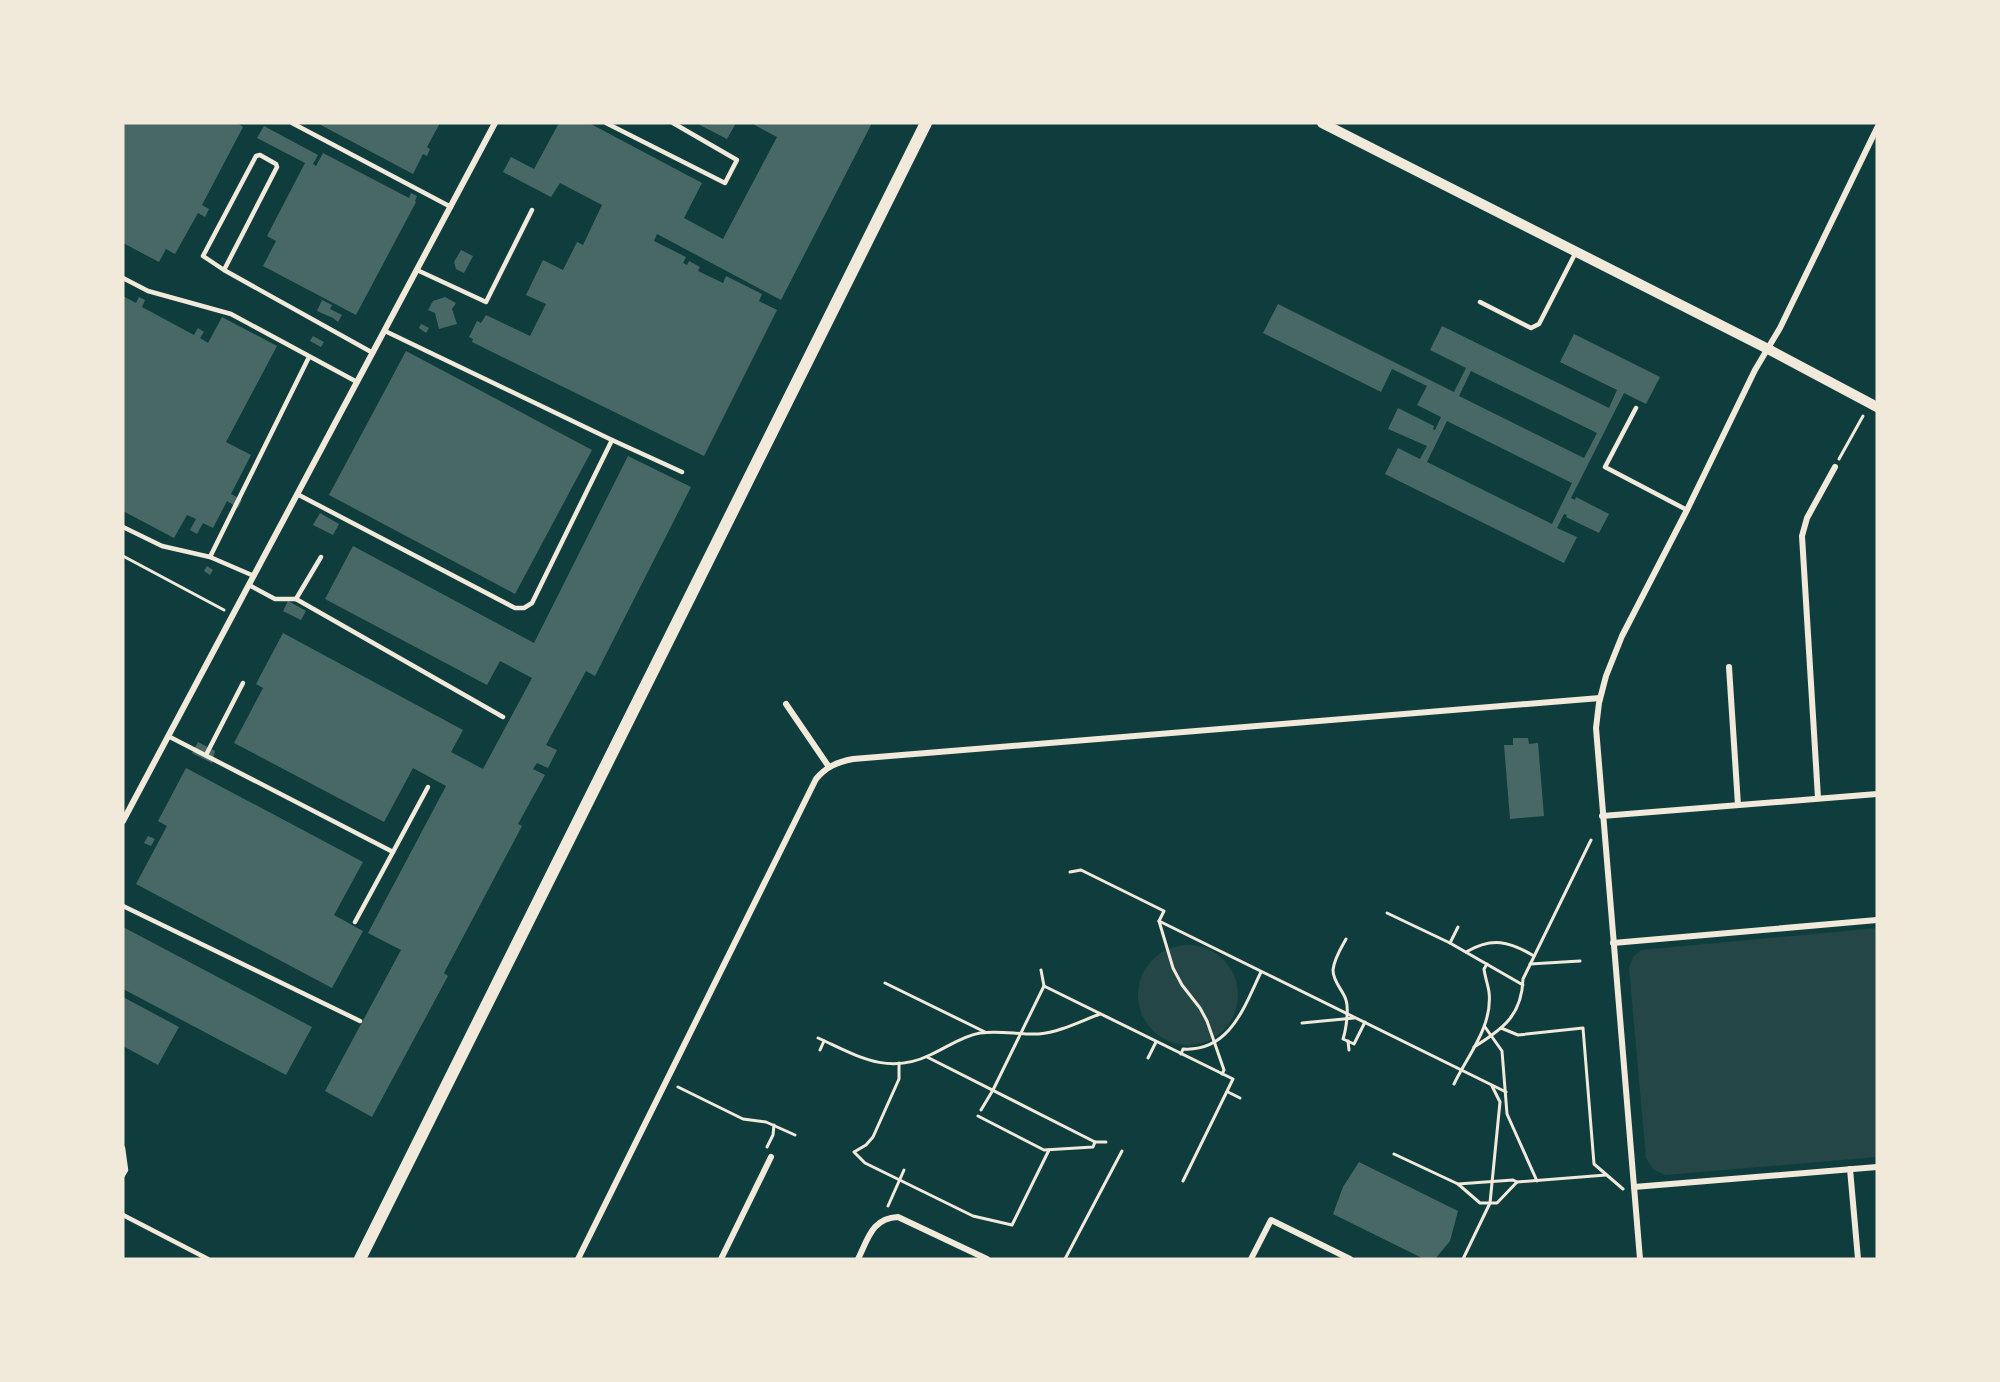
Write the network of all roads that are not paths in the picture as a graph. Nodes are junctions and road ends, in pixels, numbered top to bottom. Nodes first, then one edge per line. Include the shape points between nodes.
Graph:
1 (291, 123) edge
2 (495, 123) edge
3 (606, 123) edge
4 (673, 123) edge
5 (926, 123) edge
6 (1322, 123) edge
7 (1877, 128) edge
8 (451, 207) junction
9 (532, 210) dead end
10 (1576, 252) junction
11 (224, 270) junction
12 (417, 270) junction
13 (123, 278) edge
14 (1480, 302) dead end
15 (385, 331) junction
16 (1768, 349) junction
17 (373, 353) junction
18 (309, 357) junction
19 (357, 382) junction
20 (1877, 407) edge
21 (1636, 408) dead end
22 (612, 440) junction
23 (1835, 467) road end
24 (682, 472) dead end
25 (297, 494) junction
26 (1687, 510) junction
27 (123, 527) edge
28 (210, 557) junction
29 (321, 557) dead end
30 (254, 576) junction
31 (249, 585) junction
32 (296, 599) junction
33 (1729, 667) dead end
34 (243, 683) dead end
35 (1600, 698) junction
36 (786, 704) dead end
37 (502, 717) dead end
38 (168, 736) junction
39 (206, 755) junction
40 (829, 767) junction
41 (428, 787) dead end
42 (1877, 794) edge
43 (1818, 798) junction
44 (1738, 805) junction
45 (1602, 816) junction
46 (123, 821) edge
47 (393, 852) junction
48 (123, 906) edge
49 (1877, 920) edge
50 (355, 922) dead end
51 (1613, 943) junction
52 (360, 1021) dead end
53 (123, 1148) edge
54 (771, 1157) dead end
55 (1877, 1167) edge
56 (1850, 1169) junction
57 (124, 1171) edge
58 (1634, 1187) junction
59 (123, 1215) edge
60 (208, 1259) edge
61 (360, 1259) edge
62 (578, 1259) edge
63 (721, 1259) edge
64 (858, 1259) edge
65 (987, 1259) edge
66 (1251, 1259) edge
67 (1350, 1259) edge
68 (1640, 1259) edge
69 (1858, 1259) edge

1 - 8 lane
2 - 8 street
3 - 4 lane via 725,183 737,160
5 - 61 main road
6 - 10 street
7 - 16 street
8 - 12 street
9 - 12 lane via 486,302
10 - 14 lane via 1539,324 1531,328
10 - 16 street
11 - 11 lane via 203,254 260,155 277,167
11 - 17 lane
12 - 15 street
13 - 18 lane via 147,291 231,314
15 - 17 street
15 - 22 lane
16 - 20 street
16 - 26 street
17 - 19 street
18 - 19 lane
18 - 28 lane
19 - 25 street
21 - 26 lane via 1605,467
22 - 24 lane
22 - 25 lane via 532,603 524,608 515,608
23 - 43 street via 1807,518 1802,536
25 - 30 street
26 - 35 street via 1622,636
27 - 28 lane via 162,546
28 - 30 lane
29 - 32 lane
30 - 31 street
31 - 32 lane via 275,599
31 - 38 street
32 - 37 lane
33 - 44 street
34 - 39 lane
35 - 40 street via 853,759
35 - 45 street via 1596,728
36 - 40 street
38 - 39 lane
38 - 46 street
39 - 47 lane
40 - 62 street via 816,779
41 - 47 lane
42 - 43 street
43 - 44 street
44 - 45 street
45 - 51 street
47 - 50 lane
48 - 52 lane
49 - 51 street
51 - 58 street
53 - 57 lane
54 - 63 street
55 - 56 street
56 - 58 street
56 - 69 street
58 - 68 street
59 - 60 lane
64 - 65 street via 876,1225 898,1216
66 - 67 street via 1271,1220

